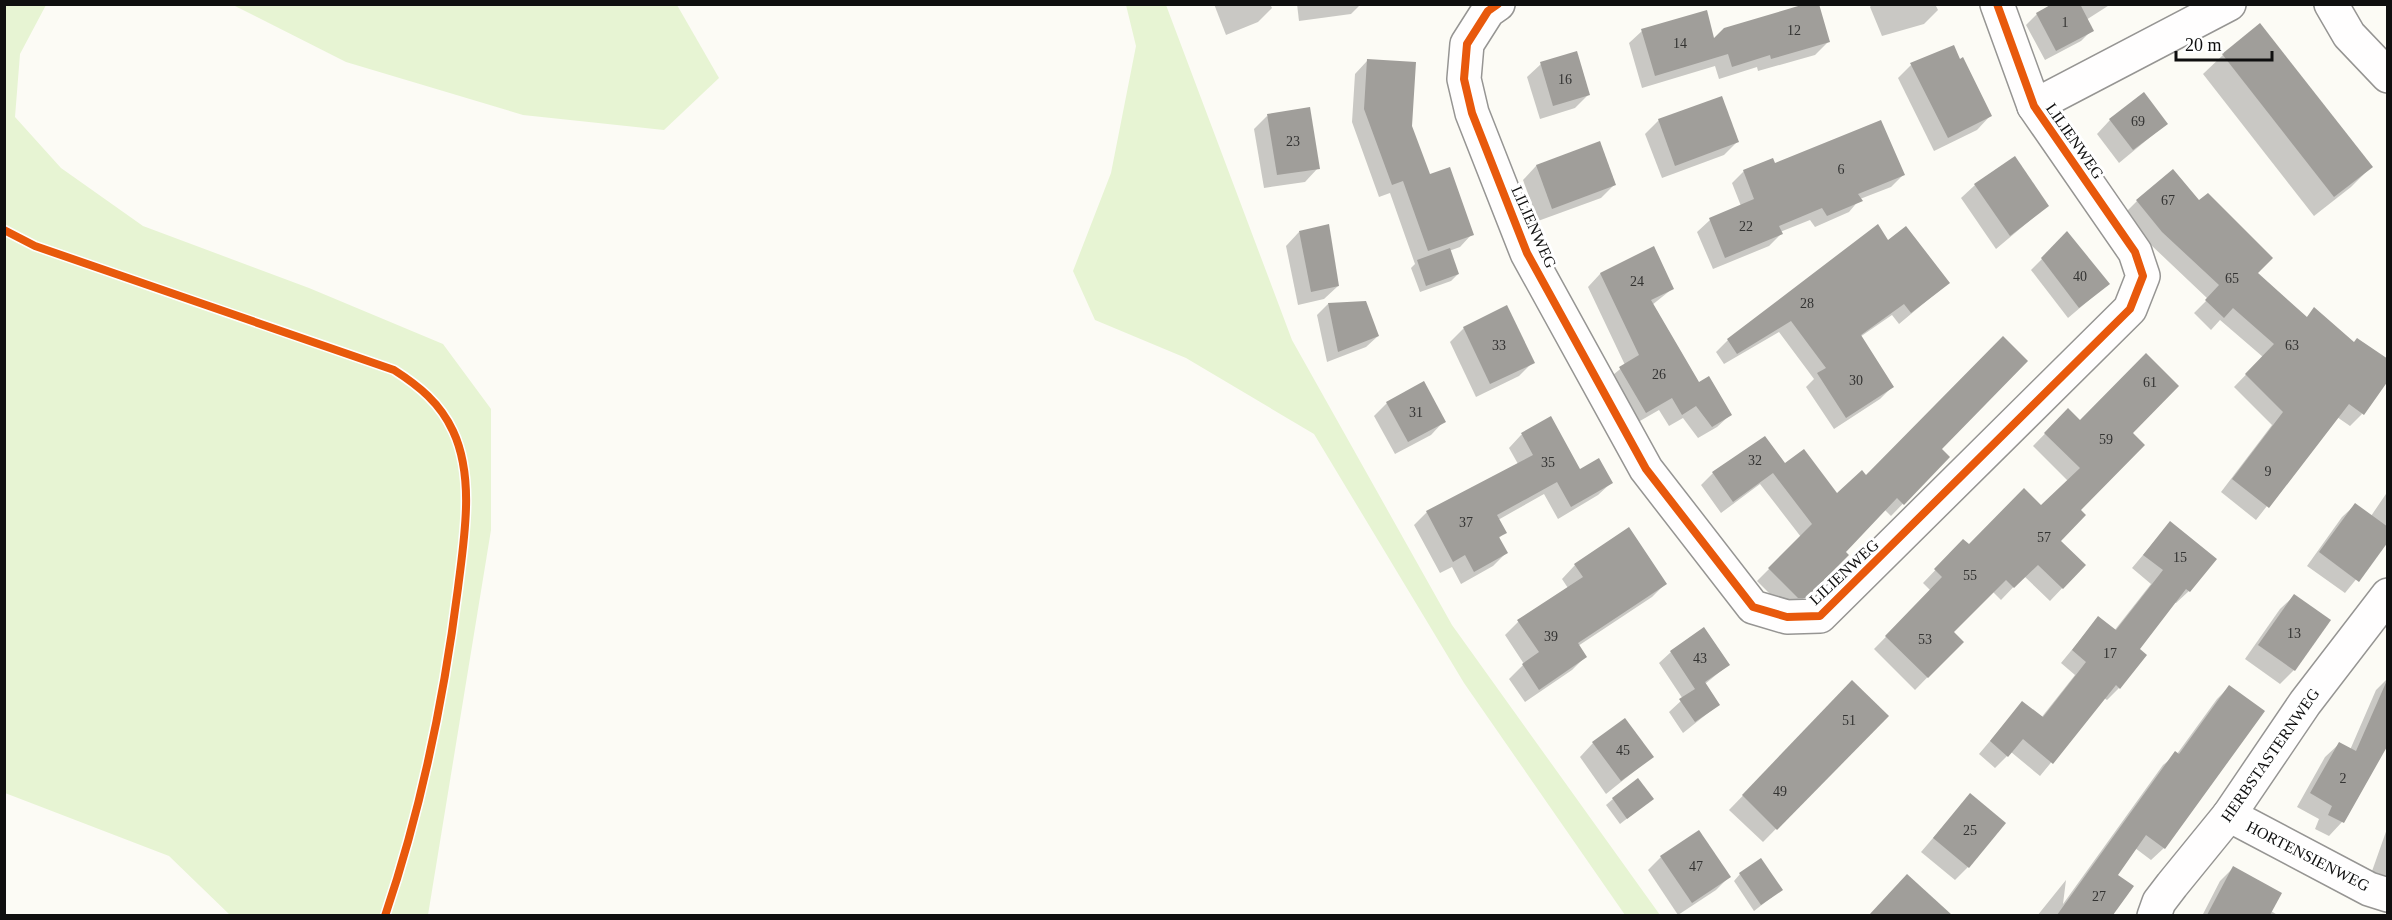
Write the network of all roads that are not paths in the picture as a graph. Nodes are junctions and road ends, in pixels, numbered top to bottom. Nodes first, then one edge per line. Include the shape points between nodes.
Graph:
1 (1498, 4) edge
2 (1997, 4) edge
3 (2229, 4) edge
4 (2331, 4) edge
5 (2388, 76) edge
6 (2034, 106) junction
7 (2388, 594) edge
8 (2229, 815) junction
9 (2388, 895) edge
10 (2154, 915) edge

1 - 6 street, LILIENWEG via 1488,11 1467,44 1464,80 1472,113 1527,253 1646,469 1754,607 1787,617 1820,616 2130,309 2143,276 2135,252
2 - 6 street, LILIENWEG
3 - 6 street, LILIENWEG
4 - 5 street via 2349,35
7 - 8 street, HERBSTASTERNWEG via 2305,703
8 - 9 street, HORTENSIENWEG via 2369,889
8 - 10 street, HERBSTASTERNWEG via 2172,885

